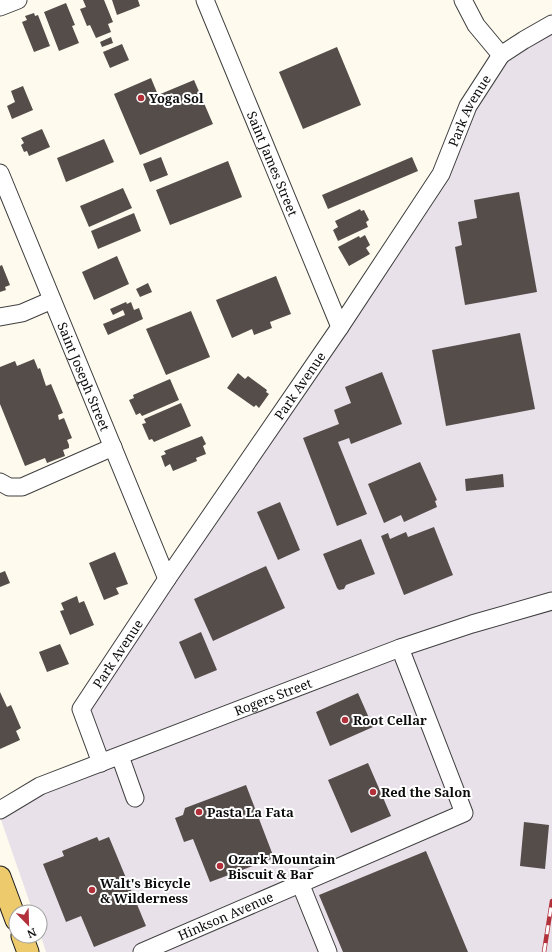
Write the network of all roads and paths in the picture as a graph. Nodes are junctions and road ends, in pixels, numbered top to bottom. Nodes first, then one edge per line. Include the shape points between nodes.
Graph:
1 (18, 0) edge
2 (205, 0) edge
3 (463, 0) edge
4 (0, 7) edge
5 (550, 27) edge
6 (502, 55) junction
7 (0, 173) edge
8 (52, 300) junction
9 (0, 317) edge
10 (340, 327) junction
11 (113, 447) junction
12 (0, 482) edge
13 (167, 579) junction
14 (552, 601) edge
15 (400, 648) junction
16 (120, 756) junction
17 (101, 763) junction
18 (135, 798) dead end
19 (0, 810) edge
20 (0, 877) edge
21 (300, 883) junction
22 (10, 904) edge
23 (142, 952) edge
24 (328, 952) edge

1 - 4 street
2 - 10 street, Saint James Street
3 - 6 street via 476,25
5 - 6 street, Park Avenue
6 - 10 street, Park Avenue via 468,106 441,174
7 - 8 street, Saint Joseph Street
8 - 9 street via 22,313
8 - 11 street, Saint Joseph Street
10 - 13 street, Park Avenue
11 - 12 street via 22,487 9,487
11 - 13 street, Saint Joseph Street
13 - 17 street, Park Avenue via 81,709
14 - 15 street, Rogers Street
15 - 16 street, Rogers Street
15 - 21 street, Hinkson Avenue via 464,813
16 - 17 street, Rogers Street
16 - 18 street
17 - 19 street, Rogers Street via 40,786
20 - 22 main road
21 - 23 street, Hinkson Avenue
21 - 24 street

